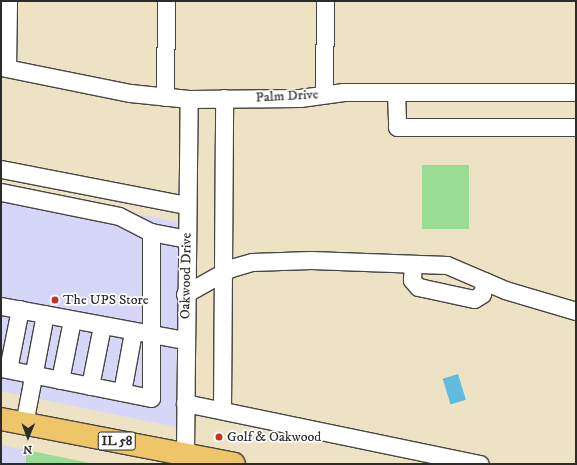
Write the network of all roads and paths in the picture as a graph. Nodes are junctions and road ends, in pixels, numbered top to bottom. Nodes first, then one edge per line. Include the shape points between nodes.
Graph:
1 (8, 1) edge
2 (166, 1) edge
3 (325, 1) edge
4 (4, 67) edge
5 (396, 92) junction
6 (576, 92) edge
7 (324, 94) junction
8 (165, 97) junction
9 (224, 98) junction
10 (189, 99) junction
11 (576, 126) edge
12 (1, 169) edge
13 (1, 192) edge
14 (187, 205) junction
15 (151, 232) junction
16 (186, 239) junction
17 (413, 264) junction
18 (223, 273) junction
19 (485, 281) junction
20 (185, 294) junction
21 (1, 306) edge
22 (20, 309) junction
23 (576, 311) edge
24 (45, 314) junction
25 (72, 320) junction
26 (102, 326) junction
27 (132, 332) junction
28 (150, 335) junction
29 (185, 340) junction
30 (4, 369) edge
31 (32, 374) junction
32 (60, 380) junction
33 (90, 386) junction
34 (122, 392) junction
35 (185, 402) junction
36 (222, 410) junction
37 (1, 419) edge
38 (24, 424) junction
39 (185, 453) junction
40 (234, 464) edge
41 (480, 464) edge

1 - 4 street
2 - 8 street
3 - 7 street
4 - 8 street, Palm Drive via 130,93
5 - 6 street, Palm Drive
5 - 7 street, Palm Drive
5 - 11 street via 397,127
7 - 9 street, Palm Drive via 300,98
8 - 10 street, Palm Drive
9 - 10 street, Palm Drive
9 - 18 street
10 - 14 street, Oakwood Drive
12 - 14 street
13 - 15 street via 119,216
14 - 16 street, Oakwood Drive
15 - 16 street
15 - 28 street
16 - 20 street, Oakwood Drive
17 - 18 street via 275,260 252,262
17 - 19 street via 447,265
17 - 19 street via 412,280 418,287 474,299 482,294
18 - 20 street
18 - 36 street
19 - 23 street via 543,303
20 - 29 street, Oakwood Drive
21 - 22 street
22 - 24 street
22 - 30 street
24 - 25 street
24 - 31 street
25 - 26 street
25 - 32 street
26 - 27 street
26 - 33 street
27 - 28 street
27 - 34 street
28 - 29 street
28 - 34 street via 151,398
29 - 35 street, Oakwood Drive
30 - 31 street
31 - 32 street
31 - 38 street
32 - 33 street
33 - 34 street
35 - 36 street
35 - 39 street, Oakwood Drive
36 - 41 street
37 - 38 main road, IL 58
38 - 39 main road, IL 58
39 - 40 main road, IL 58

